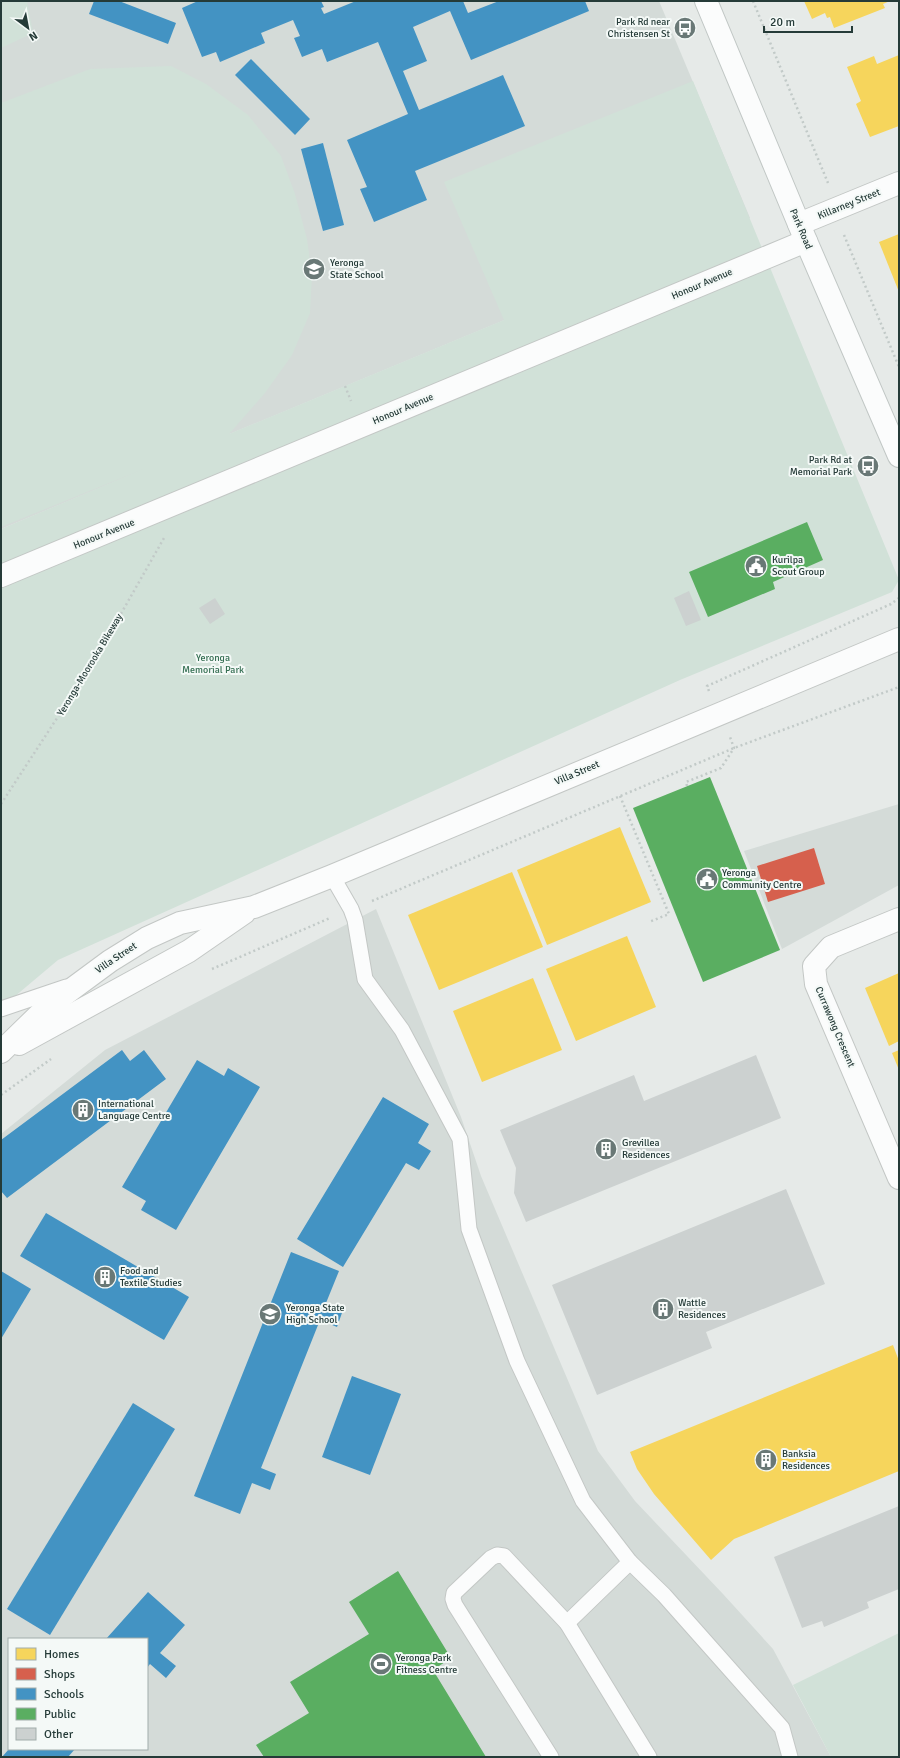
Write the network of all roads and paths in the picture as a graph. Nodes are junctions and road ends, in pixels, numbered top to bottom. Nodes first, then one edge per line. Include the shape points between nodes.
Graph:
1 (706, 1) edge
2 (753, 1) edge
3 (899, 183) edge
4 (831, 189) dead end
5 (842, 230) dead end
6 (802, 232) junction
7 (899, 367) edge
8 (345, 386) dead end
9 (352, 406) dead end
10 (899, 456) edge
11 (166, 536) dead end
12 (1, 576) edge
13 (899, 598) edge
14 (899, 639) edge
15 (899, 687) edge
16 (709, 690) dead end
17 (730, 736) dead end
18 (734, 748) junction
19 (687, 786) dead end
20 (620, 796) junction
21 (1, 804) edge
22 (332, 876) junction
23 (366, 903) dead end
24 (254, 907) junction
25 (332, 917) dead end
26 (899, 919) edge
27 (649, 922) dead end
28 (206, 972) dead end
29 (81, 982) junction
30 (1, 1010) edge
31 (1, 1053) edge
32 (56, 1056) dead end
33 (1, 1095) edge
34 (899, 1178) edge
35 (630, 1562) junction
36 (567, 1623) junction
37 (551, 1757) edge
38 (649, 1757) edge
39 (790, 1757) edge

1 - 6 street, Park Road
2 - 4 path
3 - 6 street, Killarney Street
5 - 7 path
6 - 10 street, Park Road
6 - 12 street, Honour Avenue
8 - 9 path
11 - 21 path, Yeronga-Moorooka Bikeway via 93,663
13 - 16 path via 891,604 707,686
14 - 22 street, Villa Street
15 - 18 path
17 - 18 path
18 - 19 path via 721,768 686,782
18 - 20 path
20 - 23 path
20 - 27 path via 668,914
22 - 24 street, Villa Street
22 - 35 lane via 355,920 365,979 402,1030 460,1139 469,1229 517,1361 583,1501
24 - 29 street, Villa Street via 180,923 147,938
24 - 31 street, Villa Street via 189,952
25 - 28 path
26 - 34 street, Currawong Crescent via 831,947 814,966 816,984
29 - 30 lane
29 - 31 street, Villa Street via 45,1009
32 - 33 path
35 - 36 lane
35 - 39 lane via 664,1595 782,1728
36 - 37 lane via 504,1556 497,1555 491,1558 454,1593 456,1605
36 - 38 lane

